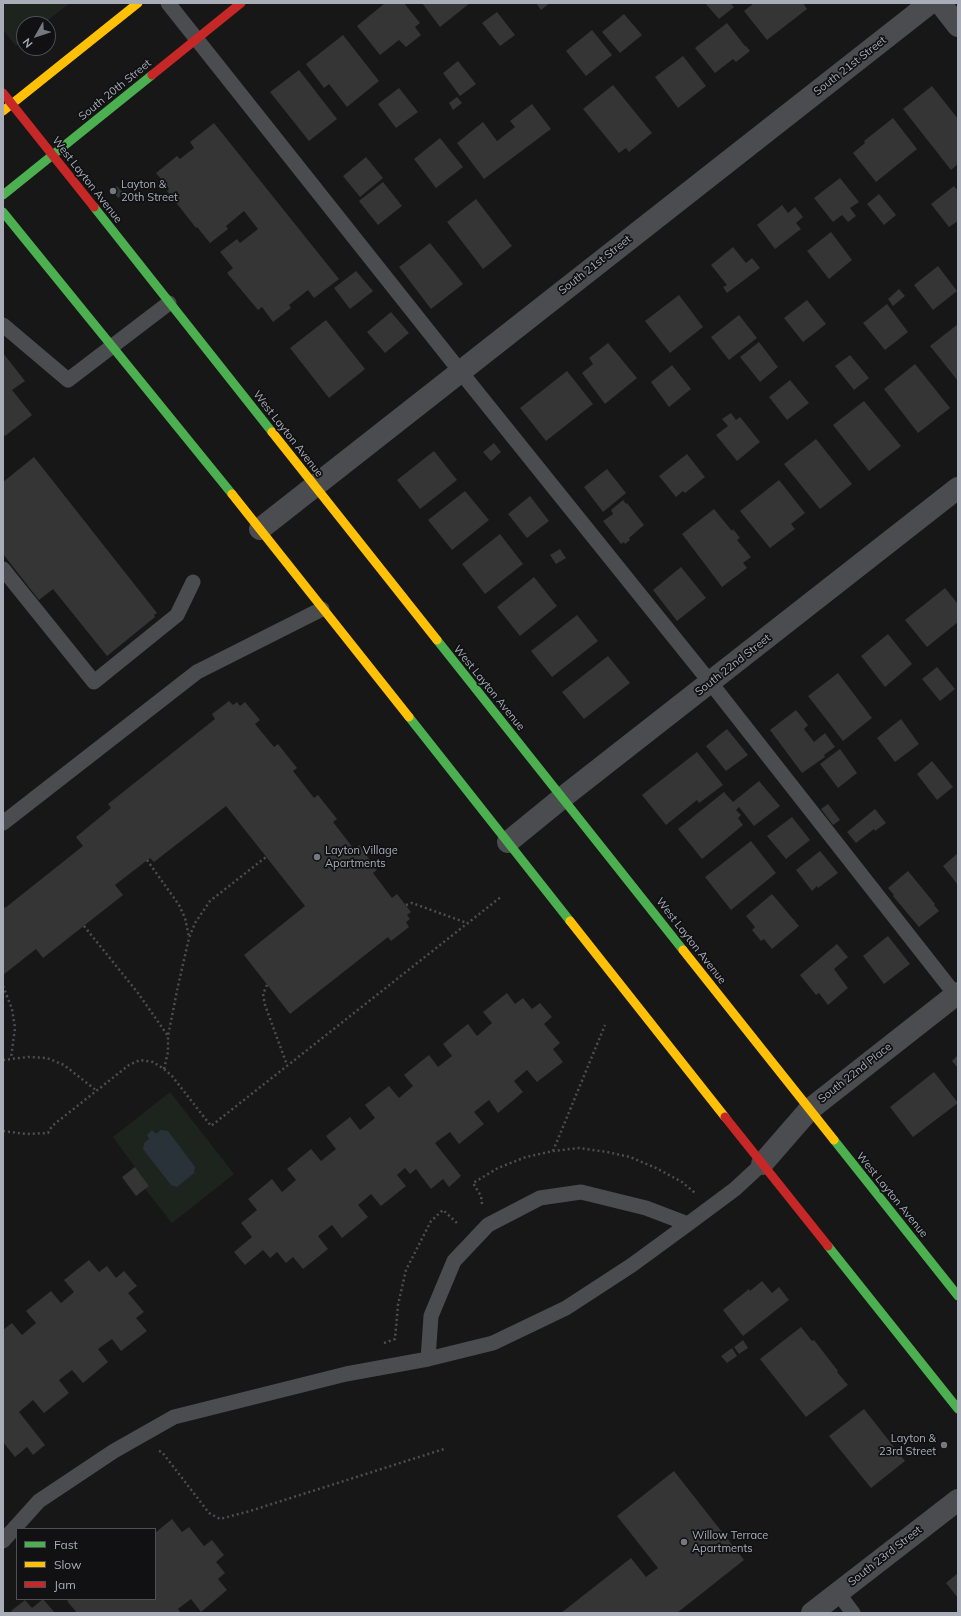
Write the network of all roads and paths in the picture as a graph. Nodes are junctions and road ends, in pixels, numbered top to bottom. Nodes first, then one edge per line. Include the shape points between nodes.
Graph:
1 (138, 3) edge
2 (168, 3) edge
3 (241, 3) edge
4 (930, 3) edge
5 (940, 3) edge
6 (958, 26) edge
7 (197, 40) junction
8 (3, 93) edge
9 (12, 104) junction
10 (3, 111) edge
11 (53, 155) junction
12 (3, 195) edge
13 (3, 212) edge
14 (169, 303) junction
15 (3, 325) edge
16 (112, 346) junction
17 (460, 371) junction
18 (314, 486) junction
19 (958, 488) edge
20 (260, 529) junction
21 (3, 569) edge
22 (193, 582) dead end
23 (322, 609) junction
24 (710, 682) junction
25 (562, 798) junction
26 (3, 823) edge
27 (508, 842) junction
28 (266, 857) dead end
29 (147, 860) dead end
30 (502, 896) dead end
31 (406, 905) dead end
32 (467, 923) junction
33 (84, 926) dead end
34 (189, 938) junction
35 (267, 985) dead end
36 (3, 986) edge
37 (957, 995) edge
38 (605, 1025) dead end
39 (168, 1036) junction
40 (11, 1058) junction
41 (3, 1060) edge
42 (287, 1065) junction
43 (164, 1069) junction
44 (97, 1091) junction
45 (809, 1110) junction
46 (3, 1130) edge
47 (553, 1151) junction
48 (762, 1164) junction
49 (700, 1197) dead end
50 (478, 1208) dead end
51 (463, 1222) dead end
52 (688, 1224) junction
53 (958, 1296) edge
54 (378, 1344) dead end
55 (428, 1359) junction
56 (958, 1409) edge
57 (444, 1449) dead end
58 (155, 1450) dead end
59 (958, 1500) edge
60 (3, 1541) edge
61 (838, 1593) junction
62 (812, 1613) edge
63 (853, 1613) edge

1 - 9 main road
2 - 7 lane
3 - 7 main road, South 20th Street
4 - 17 street, South 21st Street
5 - 6 street
7 - 11 main road, South 20th Street
7 - 17 lane
8 - 9 main road, West Layton Avenue
9 - 10 main road
9 - 11 main road, West Layton Avenue
11 - 12 main road, South 20th Street
11 - 14 main road, West Layton Avenue
13 - 16 main road
14 - 16 lane
14 - 18 main road, West Layton Avenue
15 - 16 lane via 68,380
16 - 20 main road
17 - 18 street, South 21st Street
17 - 24 lane
18 - 20 street, South 21st Street
18 - 25 main road, West Layton Avenue
19 - 24 street, South 22nd Street
20 - 23 main road
21 - 22 lane via 94,682 177,615
23 - 26 lane via 197,672
23 - 27 main road
24 - 25 street, South 22nd Street
24 - 37 lane
25 - 27 street, South 22nd Street
25 - 45 main road, West Layton Avenue
27 - 48 main road
28 - 34 path via 210,901 195,923
29 - 34 path via 179,905
30 - 32 path
31 - 32 path via 412,903
32 - 42 path
33 - 39 path via 138,993
34 - 39 path
35 - 42 path via 263,994
36 - 40 path via 12,1009 15,1028
37 - 45 street, South 22nd Place
38 - 47 path
39 - 43 path
40 - 41 path
40 - 44 path via 47,1058 64,1065
42 - 43 path via 211,1126
43 - 44 path via 153,1062 140,1060 129,1065
44 - 46 path via 52,1126 48,1133 26,1134
45 - 48 street, South 22nd Place
45 - 53 main road, West Layton Avenue
47 - 49 path via 579,1148 630,1157 682,1182
47 - 50 path via 526,1157 498,1168 473,1183 483,1203
48 - 52 lane via 735,1189
48 - 56 main road
51 - 54 path via 458,1224 443,1210 431,1221 406,1270 398,1305 395,1339
52 - 55 lane via 632,1265 566,1308 494,1343
52 - 55 lane via 646,1208 581,1192 540,1198 488,1225 454,1261 431,1316
55 - 60 lane via 346,1374 174,1417 114,1451 39,1501
57 - 58 path via 220,1519 209,1513 162,1452
59 - 61 street, South 23rd Street
61 - 62 street, South 23rd Street
61 - 63 lane

